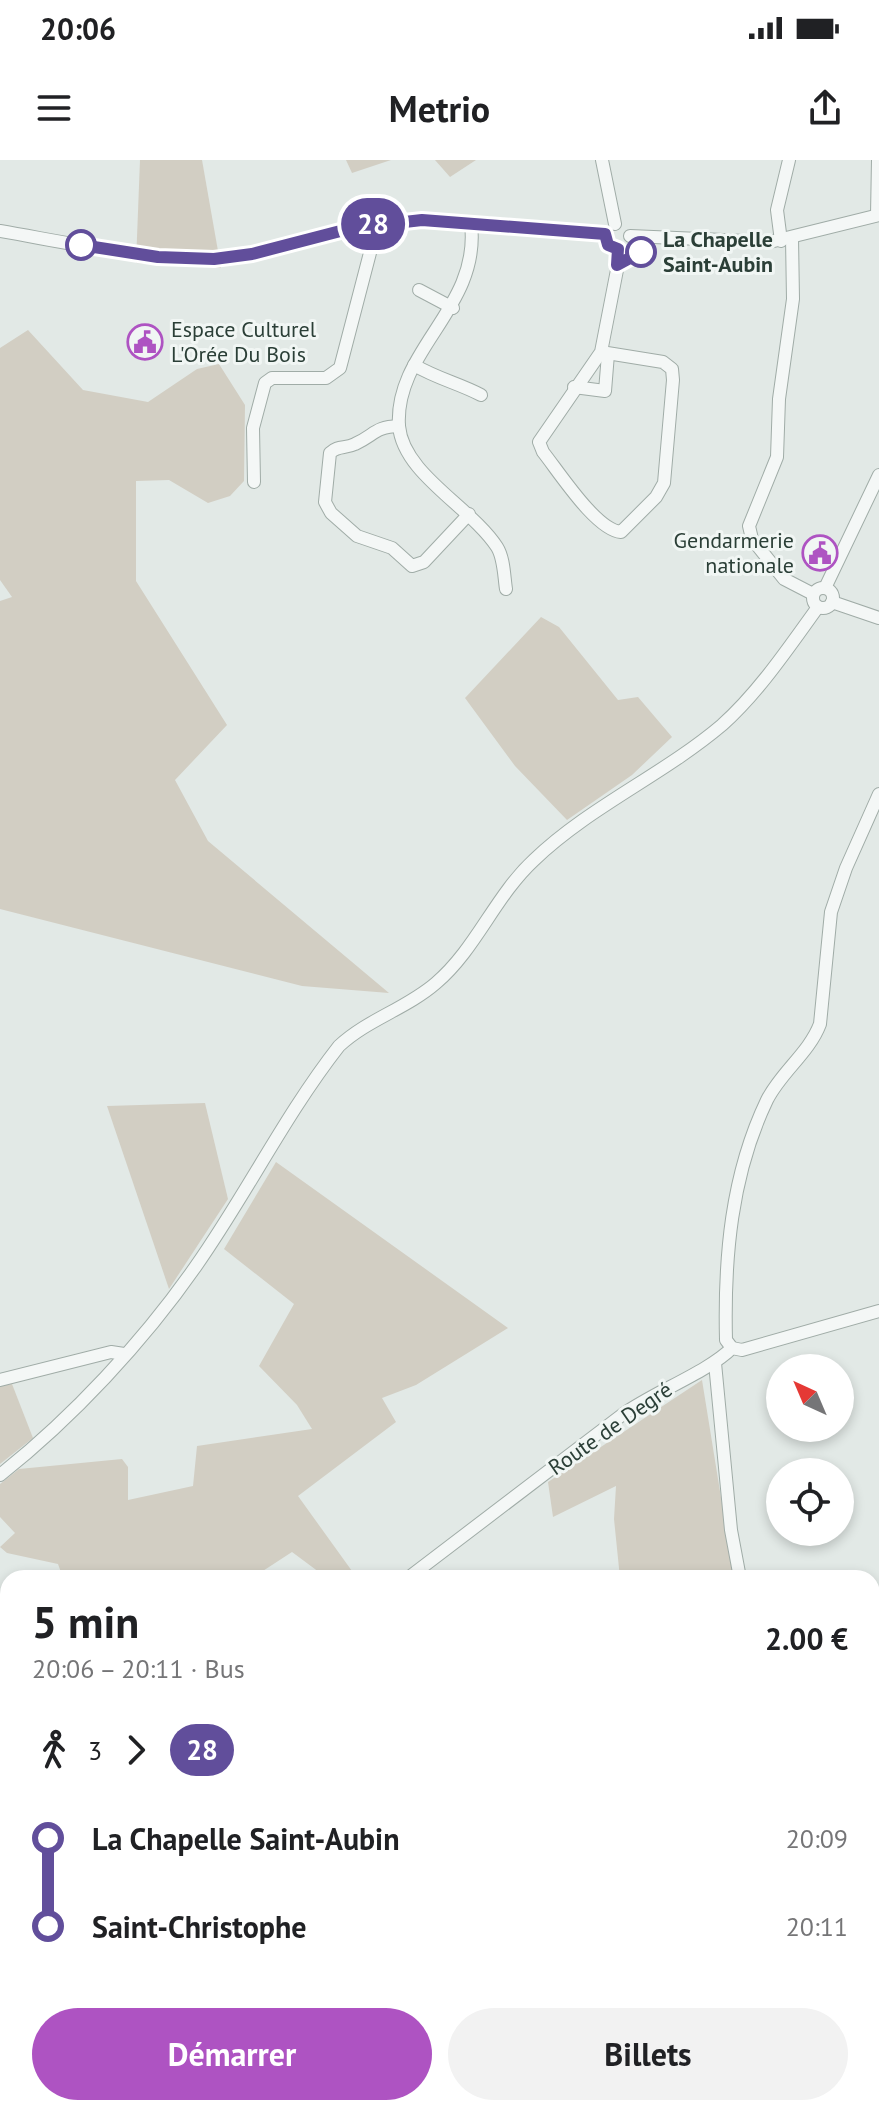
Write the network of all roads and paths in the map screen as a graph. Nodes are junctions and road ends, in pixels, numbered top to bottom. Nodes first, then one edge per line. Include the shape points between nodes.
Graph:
1 (602, 160) edge
2 (789, 160) edge
3 (878, 160) edge
4 (878, 215) edge
5 (471, 224) junction
6 (615, 224) junction
7 (369, 225) junction
8 (0, 231) edge
9 (605, 234) junction
10 (630, 236) junction
11 (786, 239) junction
12 (618, 249) junction
13 (419, 290) dead end
14 (453, 308) junction
15 (604, 353) junction
16 (414, 365) junction
17 (574, 387) junction
18 (481, 395) dead end
19 (399, 426) junction
20 (879, 475) edge
21 (254, 482) dead end
22 (469, 514) junction
23 (506, 589) dead end
24 (819, 596) junction
25 (879, 618) edge
26 (879, 794) edge
27 (879, 1311) edge
28 (732, 1348) junction
29 (124, 1354) junction
30 (715, 1363) junction
31 (0, 1380) edge
32 (0, 1475) edge
33 (419, 1570) edge
34 (738, 1570) edge

1 - 6 street
2 - 11 street via 777,210
3 - 4 street
4 - 11 street
5 - 7 street via 422,220
5 - 9 street
5 - 14 street via 469,255
6 - 9 street
6 - 10 street via 625,226
7 - 8 street via 214,259 120,252
7 - 21 street via 371,249 340,368 326,378 272,378 265,383 253,428
9 - 12 street via 608,245
10 - 11 street via 731,243
10 - 12 street
11 - 24 street via 793,299 777,457 749,526 755,543 784,579
12 - 15 street
13 - 14 street
14 - 16 street
15 - 17 street
15 - 17 street via 605,391
15 - 17 street via 663,362 672,369 664,483 621,532 596,517 540,447 540,437
16 - 18 street
16 - 19 street via 399,403
19 - 22 street via 413,463
19 - 22 street via 379,428 330,453 325,502 331,513 357,536 392,548 412,566 424,562
20 - 24 street
22 - 23 street via 499,550
24 - 25 street via 832,593 832,602
24 - 29 street via 755,690 721,725 546,849 519,876 453,967 429,989 366,1024 339,1046 195,1268
26 - 28 street via 831,912 820,1024 768,1099 741,1176 727,1237 726,1340
27 - 28 street via 742,1350
28 - 30 street, Route de Degré
29 - 31 street via 111,1352
29 - 32 street via 58,1428
30 - 33 street, Route de Degré via 651,1395
30 - 34 street

